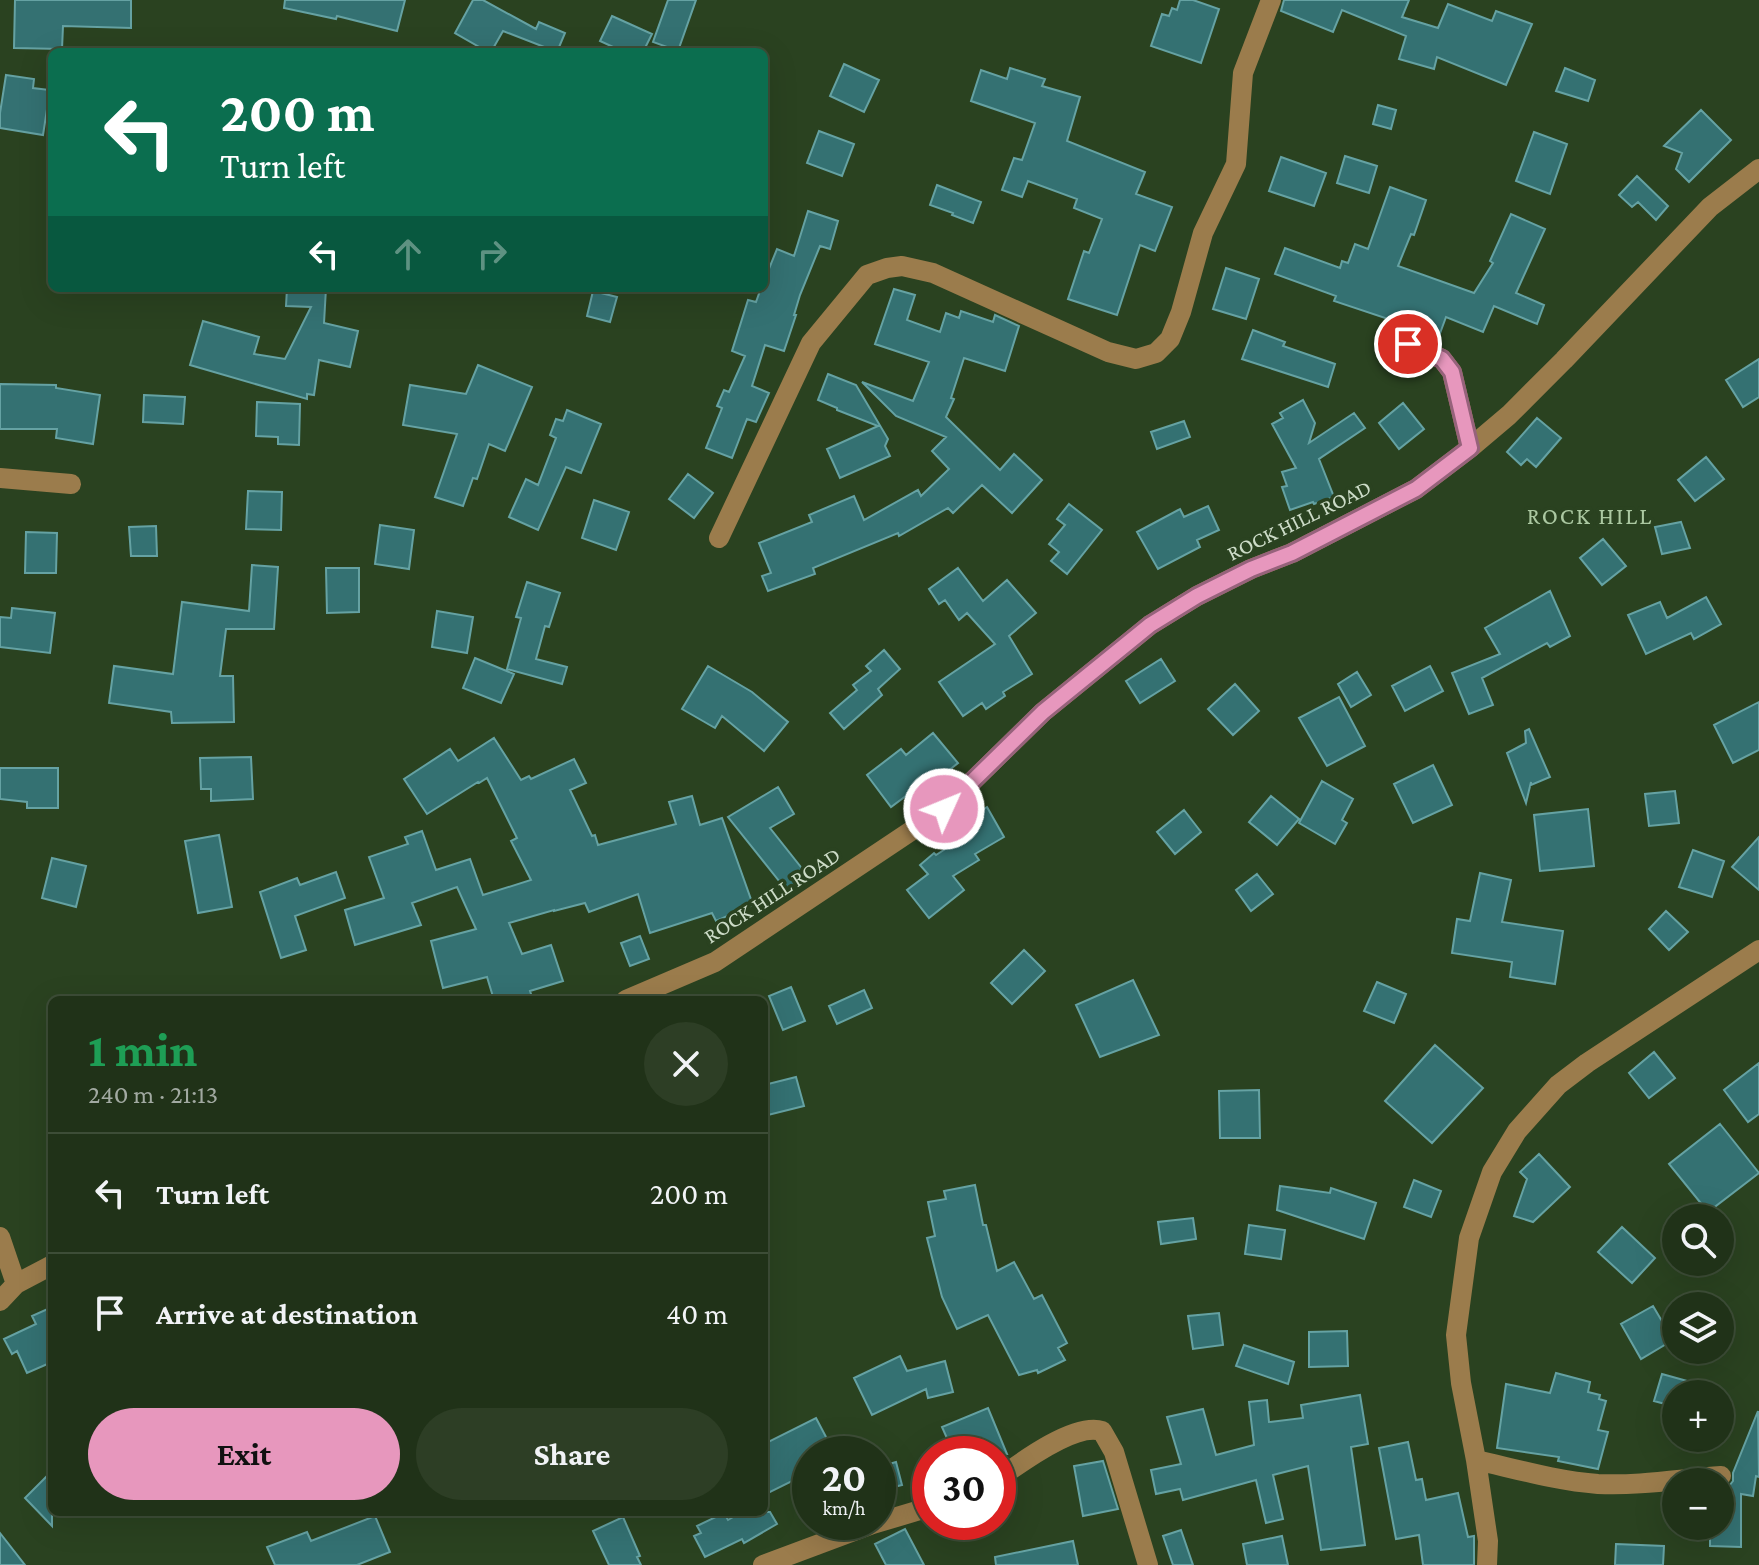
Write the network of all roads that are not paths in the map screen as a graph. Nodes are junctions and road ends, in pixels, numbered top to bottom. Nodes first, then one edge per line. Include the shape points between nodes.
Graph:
1 (1271, 0) edge
2 (1759, 169) edge
3 (1392, 338) dead end
4 (1470, 448) junction
5 (0, 478) edge
6 (71, 484) dead end
7 (719, 538) dead end
8 (1759, 950) edge
9 (635, 996) edge
10 (0, 1237) edge
11 (48, 1267) edge
12 (16, 1284) junction
13 (0, 1301) edge
14 (1476, 1460) junction
15 (1016, 1466) edge
16 (1662, 1483) edge
17 (912, 1512) edge
18 (763, 1565) edge
19 (1148, 1565) edge
20 (1487, 1565) edge

1 - 7 street via 1243,73 1236,164 1203,233 1170,339 1156,353 1136,359 1108,352 933,273 902,266 867,275 811,343
2 - 4 street, ROCK HILL ROAD via 1710,207 1564,360
3 - 4 street via 1442,359 1452,372
4 - 9 street, ROCK HILL ROAD via 1416,489 1197,596 1150,625 1043,712 944,809 715,962
5 - 6 street
8 - 14 street via 1558,1085 1517,1131 1492,1172 1469,1238 1456,1335
10 - 12 street
11 - 12 street
12 - 13 street
14 - 16 street via 1596,1484
14 - 20 street
15 - 19 street via 1073,1435 1102,1431 1114,1452
17 - 18 street

